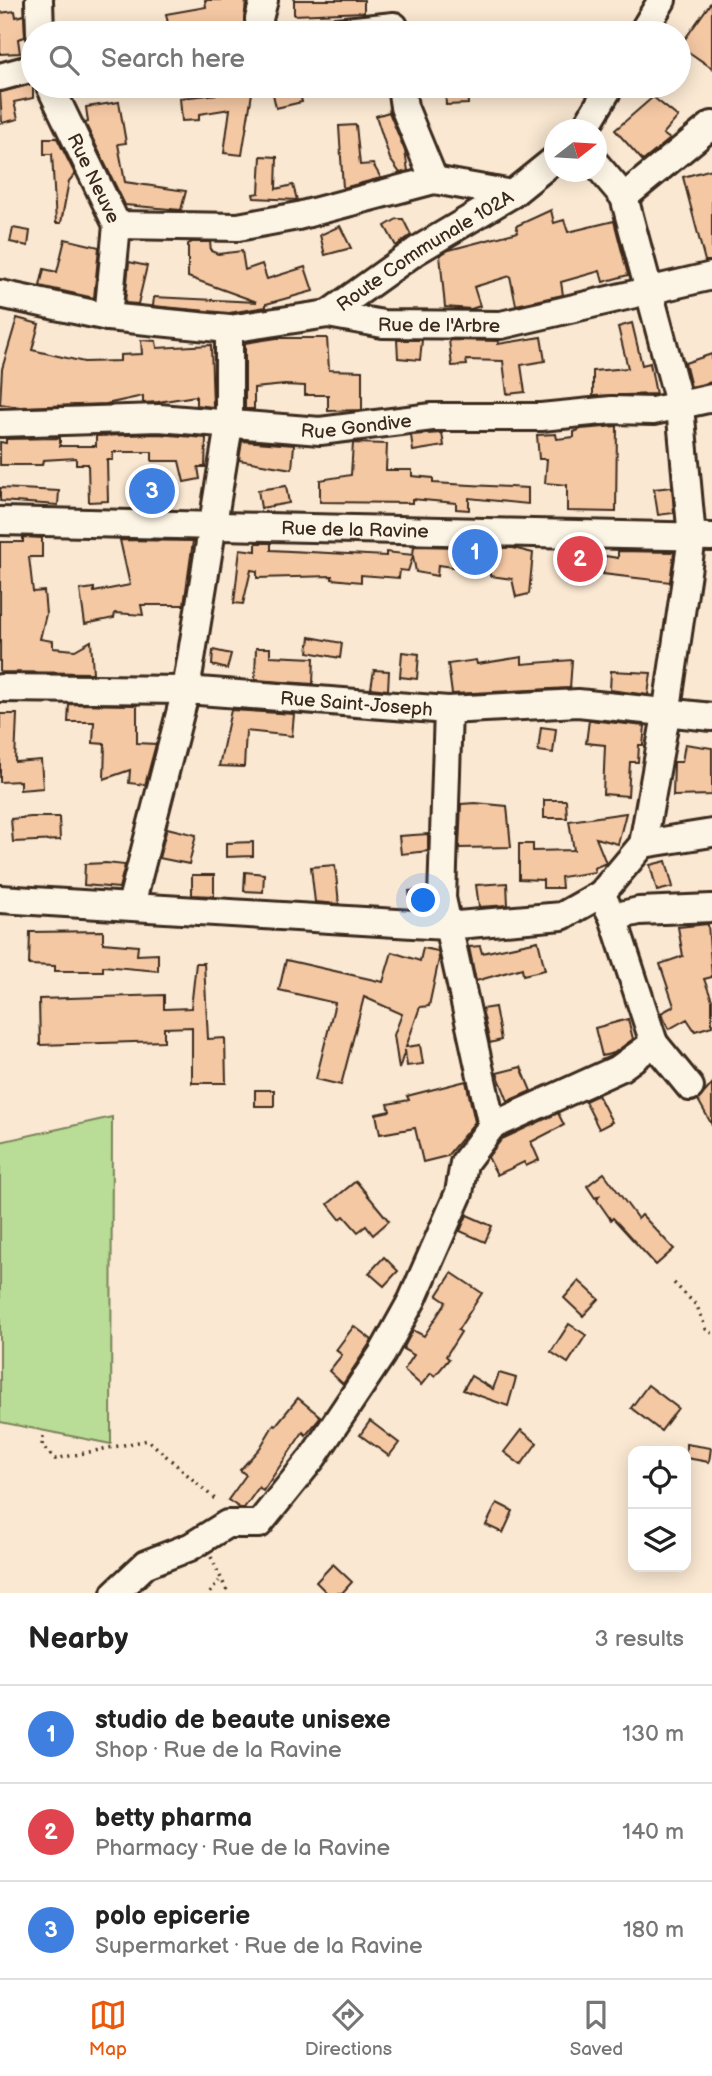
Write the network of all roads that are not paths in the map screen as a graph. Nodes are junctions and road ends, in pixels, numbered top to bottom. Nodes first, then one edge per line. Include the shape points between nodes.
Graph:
1 (39, 0) edge
2 (264, 0) edge
3 (662, 0) edge
4 (40, 21) edge
5 (259, 21) edge
6 (649, 21) edge
7 (21, 71) edge
8 (0, 77) edge
9 (56, 98) edge
10 (403, 98) edge
11 (603, 98) edge
12 (590, 119) edge
13 (712, 125) edge
14 (544, 169) edge
15 (607, 176) edge
16 (434, 180) junction
17 (512, 194) junction
18 (624, 197) junction
19 (117, 225) junction
20 (712, 276) edge
21 (651, 292) junction
22 (0, 294) edge
23 (328, 314) junction
24 (108, 317) junction
25 (229, 329) junction
26 (712, 398) edge
27 (680, 407) junction
28 (0, 423) edge
29 (229, 425) junction
30 (0, 521) edge
31 (212, 525) junction
32 (702, 537) edge
33 (0, 688) edge
34 (186, 690) junction
35 (448, 710) junction
36 (666, 715) junction
37 (712, 717) edge
38 (712, 834) edge
39 (643, 844) junction
40 (0, 899) edge
41 (131, 905) junction
42 (607, 905) junction
43 (712, 908) edge
44 (446, 926) junction
45 (654, 1044) junction
46 (690, 1087) dead end
47 (492, 1126) junction
48 (116, 1593) edge

1 - 4 street
2 - 5 street
3 - 6 street
7 - 8 street
9 - 19 street, Rue Neuve
10 - 16 street
11 - 12 street
13 - 18 street
14 - 17 street, Route Communale 102A
15 - 18 street
16 - 17 street
16 - 19 street via 238,227
17 - 23 street, Route Communale 102A via 416,251
18 - 21 street
19 - 24 street, Rue Neuve
20 - 21 street, Rue de l'Arbre
21 - 23 street, Rue de l'Arbre via 500,325 383,324
21 - 27 street
22 - 24 street, Rue de l'Arbre
23 - 25 street, Rue de l'Arbre
24 - 25 street, Rue de l'Arbre
25 - 29 street
26 - 27 street, Rue Gondive
27 - 29 street, Rue Gondive via 541,417 432,417 320,431
27 - 32 street
28 - 29 street, Rue Gondive via 106,418
29 - 31 street
30 - 31 street, Rue de la Ravine
31 - 32 street, Rue de la Ravine
31 - 34 street
32 - 36 street
33 - 34 street, Rue Saint-Joseph
34 - 35 street, Rue Saint-Joseph
34 - 41 street
35 - 36 street, Rue Saint-Joseph via 578,702
35 - 44 street via 442,898
36 - 37 street, Rue Saint-Joseph
36 - 39 street
38 - 39 street
39 - 42 street
40 - 41 street
41 - 44 street via 318,921
42 - 43 street via 639,911
42 - 44 street via 562,916
42 - 45 street
44 - 47 street
45 - 46 street
45 - 47 street via 620,1068
47 - 48 street via 464,1163 459,1192 383,1354 313,1457 259,1524 227,1524 146,1564

